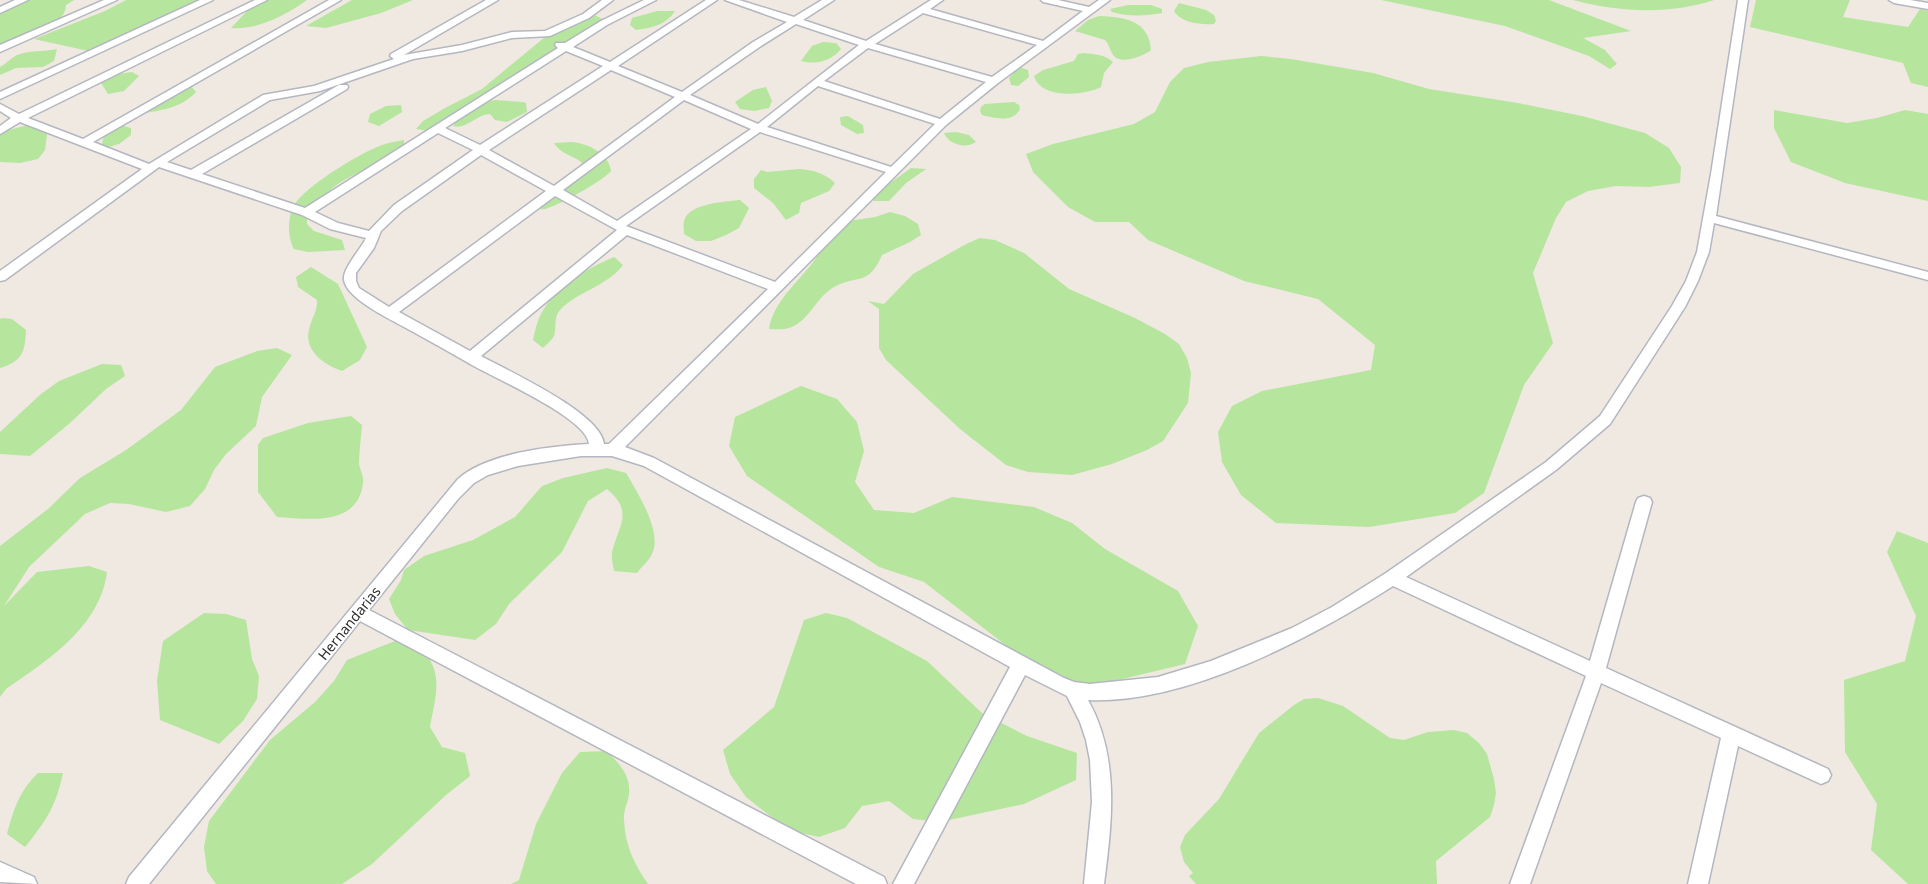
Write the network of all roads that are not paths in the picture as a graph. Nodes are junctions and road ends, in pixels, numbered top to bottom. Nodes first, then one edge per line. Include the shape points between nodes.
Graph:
1 (23, 0) edge
2 (112, 0) edge
3 (208, 0) edge
4 (262, 0) edge
5 (336, 0) edge
6 (493, 0) edge
7 (608, 0) edge
8 (651, 0) edge
9 (712, 0) edge
10 (730, 0) edge
11 (829, 0) edge
12 (938, 0) edge
13 (1046, 0) edge
14 (1105, 0) edge
15 (1743, 0) edge
16 (1894, 0) edge
17 (1928, 6) edge
18 (0, 10) edge
19 (921, 10) junction
20 (1090, 10) junction
21 (794, 21) junction
22 (536, 34) junction
23 (866, 44) junction
24 (1044, 44) junction
25 (566, 47) junction
26 (0, 48) edge
27 (611, 66) junction
28 (375, 68) junction
29 (994, 81) junction
30 (816, 82) junction
31 (684, 95) junction
32 (0, 96) edge
33 (0, 107) edge
34 (19, 118) junction
35 (942, 123) junction
36 (759, 128) junction
37 (438, 129) junction
38 (0, 131) edge
39 (84, 143) junction
40 (481, 150) junction
41 (154, 165) junction
42 (893, 171) junction
43 (193, 174) junction
44 (554, 191) junction
45 (306, 212) junction
46 (1710, 218) junction
47 (621, 228) junction
48 (372, 235) junction
49 (1928, 276) edge
50 (0, 277) edge
51 (776, 287) junction
52 (389, 313) junction
53 (470, 358) junction
54 (605, 450) junction
55 (1644, 502) dead end
56 (1392, 578) junction
57 (358, 612) junction
58 (1021, 664) junction
59 (1596, 672) junction
60 (1073, 690) junction
61 (1731, 734) junction
62 (1821, 775) dead end
63 (0, 872) edge
64 (27, 884) edge
65 (136, 884) edge
66 (877, 884) edge
67 (903, 884) edge
68 (1094, 884) edge
69 (1520, 884) edge
70 (1698, 884) edge

1 - 18 street
2 - 26 street
3 - 32 street
4 - 34 street
5 - 39 street
6 - 28 street
7 - 22 street via 560,29
8 - 25 street via 604,23
9 - 27 street
10 - 21 street
11 - 21 street
12 - 19 street
13 - 20 street
14 - 20 street
15 - 46 street
16 - 17 street
19 - 23 street
19 - 24 street
20 - 24 street
21 - 23 street
21 - 31 street
22 - 25 street
22 - 28 street via 512,35 462,48 411,56
23 - 29 street
23 - 30 street
24 - 29 street
25 - 27 street
25 - 37 street
27 - 31 street
27 - 40 street
28 - 41 street via 316,89 267,97
28 - 43 street
29 - 35 street
30 - 35 street
30 - 36 street
31 - 36 street
31 - 44 street
33 - 34 street
34 - 38 street
34 - 39 street
35 - 42 street
36 - 42 street
36 - 47 street
37 - 40 street
37 - 45 street
39 - 41 street
40 - 44 street
40 - 48 street via 398,208
41 - 43 street
41 - 50 street
42 - 51 street
43 - 45 street
44 - 47 street
44 - 52 street
45 - 48 street via 334,226
46 - 49 street
46 - 56 street via 1703,252 1692,281 1604,420 1552,466
47 - 51 street
47 - 53 street
48 - 52 street via 372,242 350,273 350,281 354,290
51 - 54 street
52 - 53 street
53 - 54 street via 554,402 589,428
54 - 57 street, Hernandarias via 566,452 498,465 471,476
54 - 58 street via 630,454 648,462
55 - 59 street
56 - 59 street
56 - 60 street via 1298,633 1214,668 1158,685 1124,690
57 - 65 street, Hernandarias
57 - 66 street
58 - 60 street
58 - 67 street
59 - 61 street
59 - 69 street
60 - 68 street via 1089,721 1101,768 1102,823
61 - 62 street
61 - 70 street
63 - 64 street

